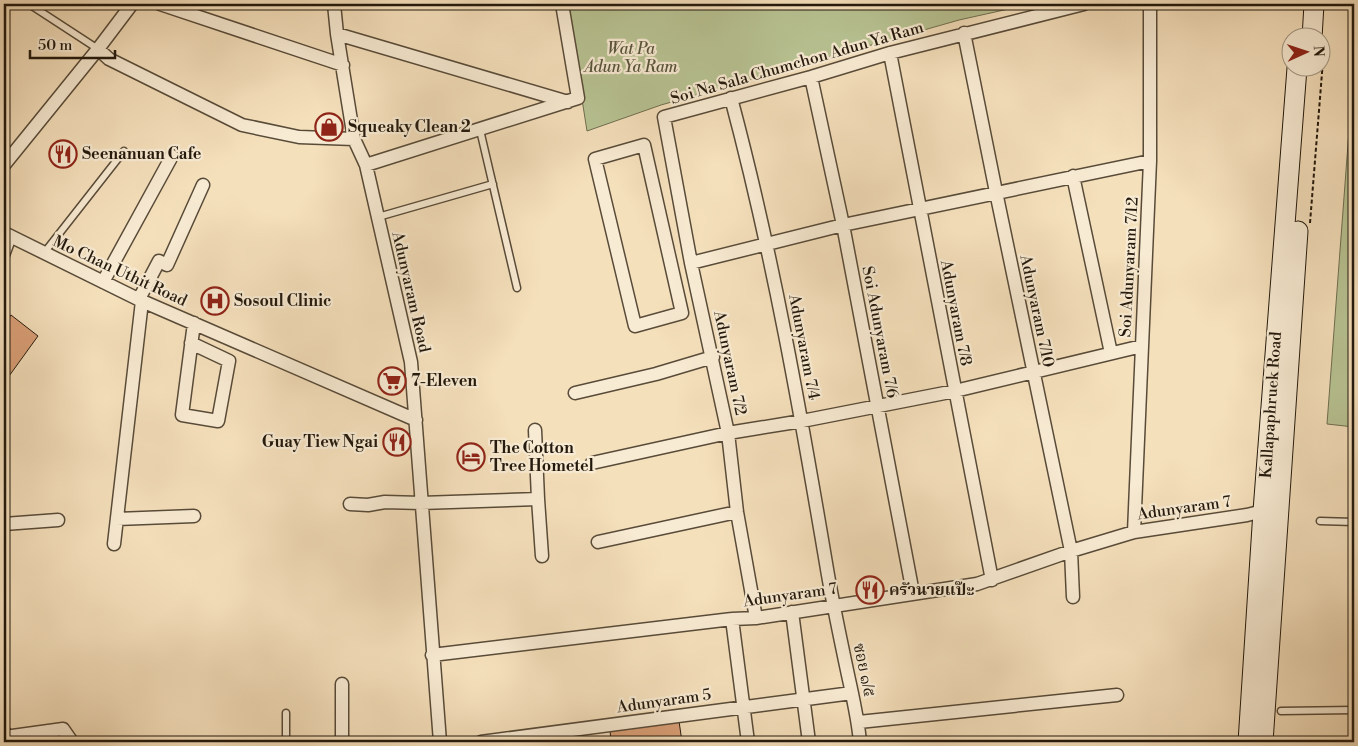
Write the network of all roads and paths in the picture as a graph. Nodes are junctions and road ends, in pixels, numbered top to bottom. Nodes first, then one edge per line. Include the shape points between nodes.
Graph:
1 (29, 4) edge
2 (132, 4) edge
3 (160, 4) edge
4 (334, 4) edge
5 (562, 4) edge
6 (1084, 4) edge
7 (1150, 4) edge
8 (1302, 4) edge
9 (1314, 4) edge
10 (1301, 28) edge
11 (1313, 28) edge
12 (964, 33) junction
13 (336, 34) junction
14 (98, 49) junction
15 (890, 53) junction
16 (342, 65) junction
17 (811, 77) junction
18 (1297, 78) edge
19 (1308, 78) edge
20 (731, 98) junction
21 (568, 102) junction
22 (664, 117) joint
23 (480, 130) junction
24 (354, 139) junction
25 (124, 152) dead end
26 (172, 156) dead end
27 (1150, 161) junction
28 (4, 165) edge
29 (366, 166) junction
30 (1073, 176) junction
31 (493, 184) junction
32 (202, 185) dead end
33 (996, 192) junction
34 (920, 209) junction
35 (378, 217) junction
36 (683, 221) junction
37 (843, 225) junction
38 (662, 226) junction
39 (8, 235) edge
40 (767, 245) junction
41 (44, 253) junction
42 (4, 261) edge
43 (691, 262) junction
44 (103, 282) junction
45 (517, 288) dead end
46 (140, 300) junction
47 (194, 324) junction
48 (191, 343) junction
49 (1142, 346) junction
50 (1110, 353) junction
51 (713, 358) junction
52 (1033, 372) junction
53 (955, 391) junction
54 (575, 393) dead end
55 (878, 406) junction
56 (416, 420) junction
57 (802, 421) junction
58 (535, 430) dead end
59 (728, 434) junction
60 (592, 464) dead end
61 (538, 499) junction
62 (421, 503) junction
63 (350, 504) dead end
64 (1263, 511) junction
65 (737, 512) junction
66 (194, 516) dead end
67 (117, 519) junction
68 (58, 520) dead end
69 (1320, 521) dead end
70 (1354, 522) edge
71 (4, 524) edge
72 (1134, 532) junction
73 (598, 542) dead end
74 (114, 544) dead end
75 (1071, 551) junction
76 (542, 556) dead end
77 (992, 580) junction
78 (913, 593) junction
79 (1073, 597) dead end
80 (833, 605) junction
81 (792, 612) junction
82 (756, 618) junction
83 (732, 619) junction
84 (432, 655) junction
85 (342, 684) dead end
86 (852, 693) junction
87 (1117, 695) dead end
88 (803, 699) junction
89 (744, 707) junction
90 (1354, 710) edge
91 (1281, 711) dead end
92 (286, 713) dead end
93 (859, 722) junction
94 (4, 732) edge
95 (72, 742) edge
96 (286, 742) edge
97 (342, 742) edge
98 (440, 742) edge
99 (481, 742) edge
100 (748, 742) edge
101 (809, 742) edge
102 (860, 742) edge
103 (1248, 742) edge
104 (1263, 742) edge

1 - 14 lane
2 - 14 street
3 - 16 street
4 - 13 street, Adunyaram Road
5 - 21 street via 578,98
6 - 12 street, Soi Na Sala Chumchon Adun Ya Ram
7 - 27 street, Soi Adunyaram 7/12
8 - 10 main road
9 - 11 main road
12 - 15 street, Soi Na Sala Chumchon Adun Ya Ram
12 - 33 street, Adunyaram 7/10
13 - 16 street, Adunyaram Road
13 - 21 street
14 - 24 street via 109,59 242,125 299,137
14 - 28 street
15 - 17 street, Soi Na Sala Chumchon Adun Ya Ram
15 - 34 street, Adunyaram 7/8
16 - 24 street, Adunyaram Road
17 - 20 street, Soi Na Sala Chumchon Adun Ya Ram
17 - 37 street, Soi Adunyaram 7/6
18 - 64 main road, Kallapaphruek Road
19 - 104 main road, Kallapaphruek Road
20 - 22 street, Soi Na Sala Chumchon Adun Ya Ram
20 - 40 street, Adunyaram 7/4
21 - 23 street
22 - 36 street, Adunyaram 7/2
23 - 29 street
23 - 31 lane
24 - 29 street, Adunyaram Road
25 - 41 lane
26 - 44 street
27 - 30 street
27 - 49 street, Soi Adunyaram 7/12
29 - 35 street, Adunyaram Road
30 - 33 street
30 - 50 street
31 - 35 lane
31 - 45 lane
32 - 46 street via 167,265 159,261
33 - 34 street
33 - 52 street, Adunyaram 7/10
34 - 37 street
34 - 53 street, Adunyaram 7/8
35 - 56 street, Adunyaram Road via 411,362
36 - 38 street
36 - 43 street, Adunyaram 7/2
37 - 40 street
37 - 55 street, Soi Adunyaram 7/6
38 - 38 street via 682,313 635,326 595,160 644,146
39 - 41 street, Mo Chan Uthit Road
39 - 42 lane
40 - 43 street
40 - 57 street, Adunyaram 7/4
41 - 44 street, Mo Chan Uthit Road
43 - 51 street, Adunyaram 7/2
44 - 46 street, Mo Chan Uthit Road
46 - 47 street, Mo Chan Uthit Road
46 - 67 street
47 - 48 street
47 - 56 street, Mo Chan Uthit Road
48 - 48 street via 182,415 218,421 229,361
49 - 50 street
49 - 72 street, Soi Adunyaram 7/12
50 - 52 street
51 - 54 street
51 - 59 street, Adunyaram 7/2
52 - 53 street
52 - 75 street, Adunyaram 7/10
53 - 55 street
53 - 77 street, Adunyaram 7/8
55 - 57 street
55 - 78 street, Soi Adunyaram 7/6
56 - 62 street, Adunyaram Road
57 - 59 street
57 - 80 street, Adunyaram 7/4
58 - 61 street
59 - 60 street
59 - 65 street, Adunyaram 7/2
61 - 62 street
61 - 76 street
62 - 63 street
62 - 84 street, Adunyaram Road
64 - 72 street, Adunyaram 7
64 - 103 main road, Kallapaphruek Road
65 - 73 street
65 - 82 street, Adunyaram 7/2
66 - 67 street
67 - 74 street
68 - 71 street
69 - 70 lane
72 - 75 street, Adunyaram 7
75 - 77 street, Adunyaram 7
75 - 79 street, Adunyaram 7/10
77 - 78 street, Adunyaram 7
78 - 80 street, Adunyaram 7
80 - 81 street, Adunyaram 7
80 - 86 street, ซอย ๑/๕
81 - 82 street, Adunyaram 7
81 - 88 street
82 - 83 street, Adunyaram 7
83 - 84 street, Adunyaram 7
83 - 89 street
84 - 98 street, Adunyaram Road
85 - 97 street
86 - 88 street, Adunyaram 5
86 - 93 street, ซอย ๑/๕
87 - 93 street
88 - 89 street, Adunyaram 5
88 - 101 street
89 - 99 street, Adunyaram 5
89 - 100 street
90 - 91 lane
92 - 96 lane
93 - 102 street, ซอย ๑/๕
94 - 95 street via 5,738 63,729

